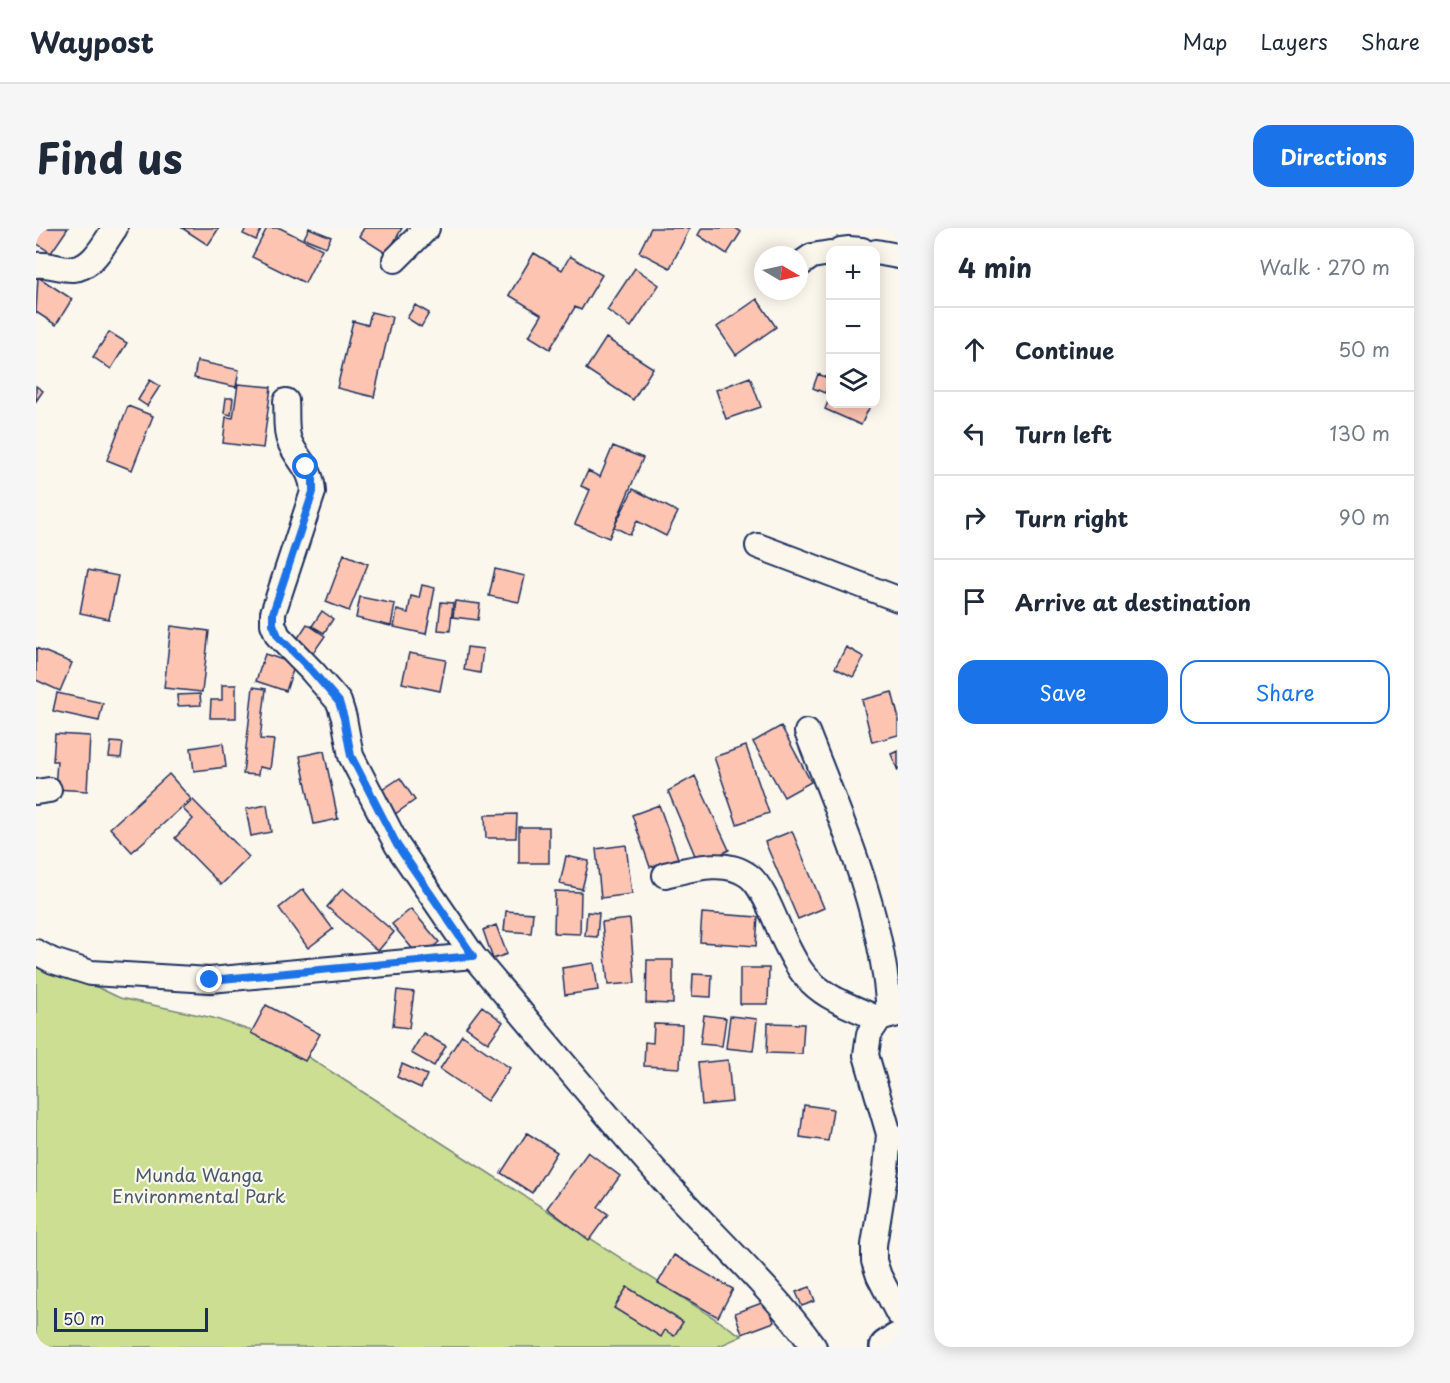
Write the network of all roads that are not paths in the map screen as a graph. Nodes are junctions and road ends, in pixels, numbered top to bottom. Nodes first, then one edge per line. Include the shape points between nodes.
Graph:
1 (115, 228) edge
2 (427, 228) edge
3 (880, 253) edge
4 (826, 254) edge
5 (898, 256) edge
6 (808, 259) edge
7 (395, 260) dead end
8 (36, 265) edge
9 (286, 401) dead end
10 (759, 546) dead end
11 (898, 599) edge
12 (807, 732) dead end
13 (665, 875) dead end
14 (36, 952) edge
15 (473, 956) junction
16 (889, 1016) edge
17 (898, 1313) edge
18 (898, 1340) edge
19 (814, 1347) edge
20 (887, 1347) edge

1 - 8 street via 87,265 73,269
2 - 7 street
3 - 5 street
4 - 6 street
9 - 15 street via 288,437 313,479 313,492 273,613 273,624 278,636 339,702 351,756 397,845
10 - 11 street
12 - 16 street via 870,900 888,980
13 - 16 street via 704,866 730,868 749,876 760,889 796,964 811,983 832,997
14 - 15 street via 91,973 210,980
15 - 19 street via 668,1185 779,1302
16 - 17 street via 869,1034 866,1055 889,1134 874,1261
18 - 20 highway

